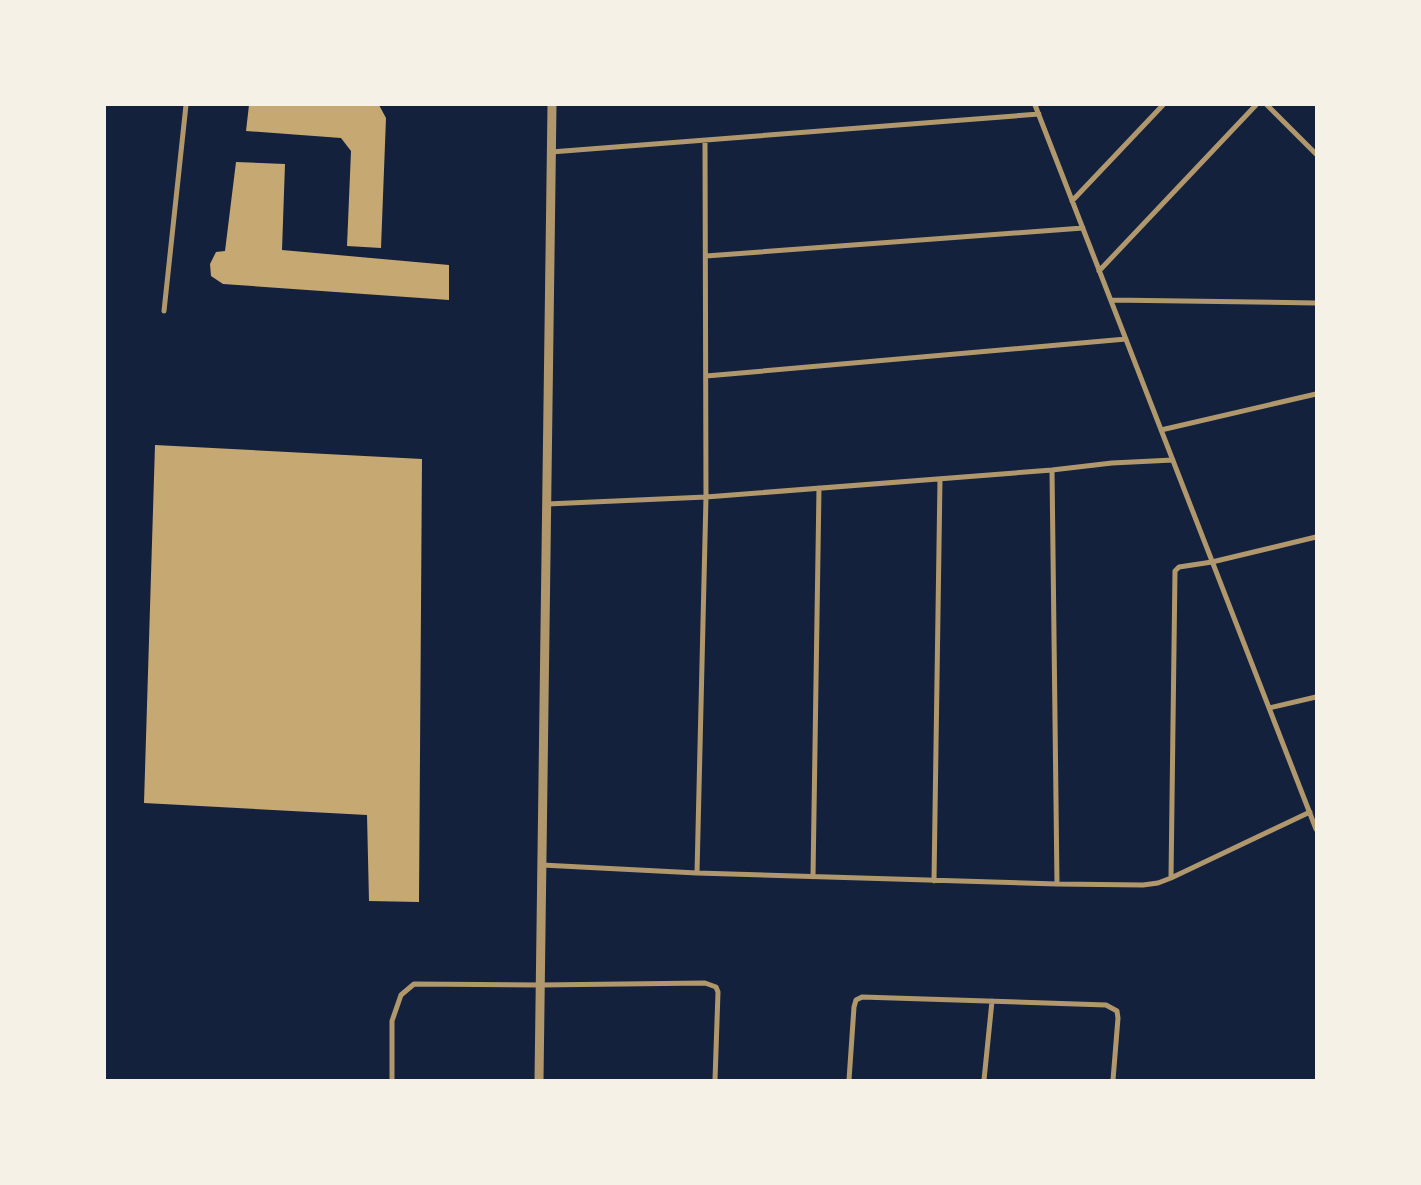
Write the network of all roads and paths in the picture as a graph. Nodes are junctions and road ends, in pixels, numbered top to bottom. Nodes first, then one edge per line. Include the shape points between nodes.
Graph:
1 (186, 105) edge
2 (552, 105) edge
3 (1035, 105) edge
4 (1163, 105) edge
5 (1256, 105) edge
6 (1268, 105) edge
7 (1039, 114) junction
8 (705, 141) junction
9 (551, 152) junction
10 (1316, 154) edge
11 (1072, 201) junction
12 (1083, 228) junction
13 (706, 256) junction
14 (1099, 270) junction
15 (1111, 300) junction
16 (1316, 303) edge
17 (164, 311) dead end
18 (1126, 339) junction
19 (706, 376) junction
20 (1316, 394) edge
21 (1161, 430) junction
22 (1173, 460) junction
23 (1052, 470) junction
24 (940, 479) junction
25 (819, 488) junction
26 (706, 497) junction
27 (547, 504) junction
28 (1316, 537) edge
29 (1212, 562) junction
30 (1316, 697) edge
31 (1269, 708) junction
32 (1310, 812) junction
33 (1316, 829) edge
34 (542, 865) junction
35 (697, 873) junction
36 (814, 877) junction
37 (1171, 878) junction
38 (934, 881) junction
39 (1058, 884) junction
40 (540, 985) junction
41 (992, 1001) junction
42 (392, 1080) edge
43 (539, 1080) edge
44 (715, 1080) edge
45 (849, 1080) edge
46 (984, 1080) edge
47 (1113, 1080) edge

1 - 17 street
2 - 9 street
3 - 7 street
4 - 11 street
5 - 14 street
6 - 10 street
7 - 8 street
7 - 11 street
8 - 9 street
8 - 13 street
9 - 27 street
11 - 12 street
12 - 13 street
12 - 14 street
13 - 19 street
14 - 15 street
15 - 16 street
15 - 18 street
18 - 19 street
18 - 21 street
19 - 26 street
20 - 21 street
21 - 22 street
22 - 23 street
22 - 29 street
23 - 24 street
23 - 39 street
24 - 25 street
24 - 38 street
25 - 26 street
25 - 36 street
26 - 27 street
26 - 35 street
27 - 34 street
28 - 29 street
29 - 31 street
29 - 37 street via 1179,567 1175,571
30 - 31 street
31 - 32 street
32 - 33 street
32 - 37 street
34 - 35 street
34 - 40 street
35 - 36 street
36 - 38 street
37 - 39 street via 1143,885
38 - 39 street
40 - 42 street via 414,984 402,995 392,1021
40 - 43 street
40 - 44 street via 712,984 718,992
41 - 45 street via 862,996 854,1007
41 - 46 street
41 - 47 street via 1106,1005 1117,1011

